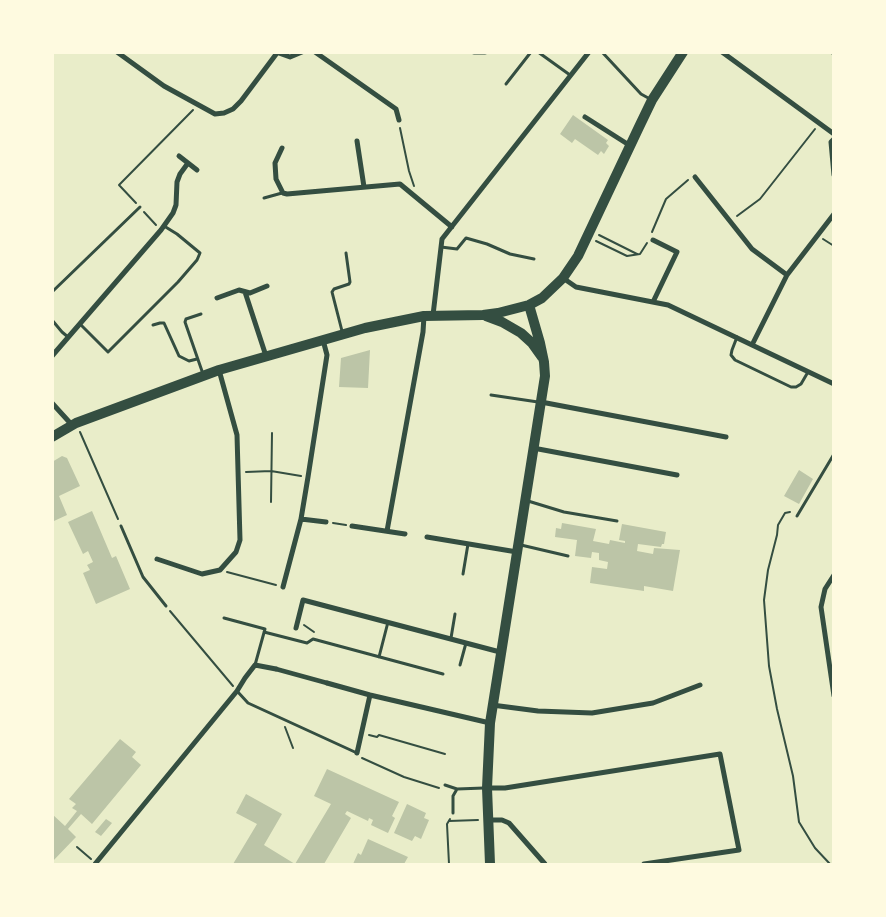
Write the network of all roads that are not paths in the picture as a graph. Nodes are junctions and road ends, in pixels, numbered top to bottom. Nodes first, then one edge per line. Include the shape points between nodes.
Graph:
1 (117, 52) edge
2 (302, 52) edge
3 (315, 52) edge
4 (474, 52) edge
5 (485, 52) edge
6 (532, 52) edge
7 (538, 52) edge
8 (589, 52) edge
9 (602, 52) edge
10 (683, 52) edge
11 (722, 52) edge
12 (276, 53) edge
13 (571, 76) junction
14 (506, 84) dead end
15 (652, 100) junction
16 (586, 117) dead end
17 (399, 120) road end
18 (834, 134) edge
19 (834, 139) edge
20 (357, 141) dead end
21 (629, 145) junction
22 (282, 148) dead end
23 (179, 156) dead end
24 (188, 163) junction
25 (197, 170) dead end
26 (834, 175) edge
27 (695, 177) road end
28 (364, 187) junction
29 (283, 193) junction
30 (264, 198) dead end
31 (140, 207) road end
32 (834, 214) edge
33 (452, 226) junction
34 (163, 228) junction
35 (653, 240) dead end
36 (441, 246) junction
37 (346, 253) dead end
38 (534, 259) dead end
39 (787, 275) junction
40 (563, 278) junction
41 (267, 286) dead end
42 (52, 292) edge
43 (245, 292) junction
44 (217, 298) dead end
45 (653, 302) junction
46 (529, 305) junction
47 (201, 314) dead end
48 (483, 315) junction
49 (429, 316) junction
50 (52, 320) edge
51 (80, 324) junction
52 (153, 325) dead end
53 (343, 334) junction
54 (68, 337) junction
55 (736, 337) junction
56 (324, 340) junction
57 (752, 345) junction
58 (52, 356) edge
59 (267, 356) junction
60 (197, 359) junction
61 (544, 362) junction
62 (219, 370) junction
63 (808, 372) junction
64 (203, 375) junction
65 (834, 384) edge
66 (491, 395) dead end
67 (541, 402) junction
68 (52, 403) edge
69 (74, 424) junction
70 (52, 437) edge
71 (726, 437) dead end
72 (533, 448) junction
73 (834, 454) edge
74 (677, 475) dead end
75 (525, 500) junction
76 (797, 516) road end
77 (302, 519) junction
78 (617, 521) dead end
79 (326, 522) road end
80 (121, 526) road end
81 (352, 526) road end
82 (387, 531) junction
83 (405, 534) dead end
84 (427, 537) dead end
85 (468, 544) junction
86 (518, 548) junction
87 (568, 556) dead end
88 (157, 559) dead end
89 (463, 574) dead end
90 (834, 574) edge
91 (283, 587) road end
92 (166, 606) road end
93 (455, 614) dead end
94 (224, 618) dead end
95 (388, 622) junction
96 (296, 628) dead end
97 (264, 632) junction
98 (451, 638) junction
99 (466, 642) junction
100 (500, 652) junction
101 (378, 656) junction
102 (255, 665) junction
103 (460, 665) dead end
104 (276, 668) joint
105 (443, 674) dead end
106 (327, 683) joint
107 (700, 685) dead end
108 (237, 691) junction
109 (370, 695) junction
110 (834, 696) edge
111 (492, 705) junction
112 (490, 723) junction
113 (356, 753) joint
114 (445, 785) road end
115 (487, 788) junction
116 (457, 789) junction
117 (453, 813) road end
118 (488, 820) junction
119 (97, 864) edge
120 (490, 864) edge
121 (545, 864) edge
122 (644, 864) edge

1 - 12 street via 164,86 215,114 224,113 241,102
2 - 12 street via 290,57
3 - 17 street via 396,109
4 - 5 street
6 - 14 lane
7 - 13 lane
8 - 13 street
9 - 15 lane via 640,94
10 - 15 main road
11 - 18 street
13 - 33 street
15 - 21 main road
16 - 21 street
19 - 26 street via 831,142
20 - 28 street
21 - 40 main road via 578,256
22 - 29 street via 275,163 276,179
23 - 24 street
24 - 25 street
24 - 34 street via 177,182 173,213
27 - 39 street via 752,250
28 - 29 street
28 - 33 street via 400,184
29 - 30 lane
31 - 42 lane
32 - 39 street
33 - 36 street
34 - 51 street
34 - 51 lane via 177,234 200,254 178,282 108,352
35 - 45 street via 677,252
36 - 38 lane via 457,248 466,238
36 - 49 street
37 - 53 lane via 350,282 332,292
39 - 57 street
40 - 45 street via 576,287
40 - 46 main road via 542,298
41 - 43 street
43 - 44 street via 239,290
43 - 59 street
45 - 55 street via 668,305
46 - 48 main road
46 - 61 main road
47 - 60 lane via 186,318 185,322
48 - 49 main road
48 - 61 main road via 520,333 532,343
49 - 53 main road
49 - 82 street via 423,332
50 - 54 lane
51 - 54 street
52 - 60 lane via 164,323 179,356 189,361
53 - 56 main road
54 - 58 street
55 - 57 street
55 - 63 lane via 732,350 735,360 791,388 800,384
56 - 59 main road
56 - 77 street via 327,355
57 - 63 street
59 - 62 main road
60 - 64 lane
61 - 67 main road
62 - 64 main road
62 - 88 street via 237,435 240,540 236,552 220,570 202,574
63 - 65 street
64 - 69 main road
66 - 67 lane
67 - 71 street
67 - 72 main road
68 - 69 street
69 - 70 main road
72 - 74 street
72 - 75 main road
73 - 76 lane
75 - 78 lane via 564,512
75 - 86 main road
77 - 79 street
77 - 91 street
80 - 92 lane via 143,577
81 - 82 street
82 - 83 street
84 - 85 street
85 - 86 street
85 - 89 lane
86 - 87 lane
86 - 100 main road
90 - 110 street via 825,588 821,607
93 - 98 lane
94 - 97 lane via 265,629
95 - 96 street via 303,600
95 - 98 street
95 - 101 lane
97 - 101 lane via 307,643 313,639
97 - 102 lane
98 - 99 street
99 - 100 street
99 - 103 lane
100 - 111 main road
101 - 105 lane
102 - 104 street
102 - 108 street
104 - 106 street
106 - 109 street
107 - 111 street via 652,703 592,713
108 - 113 lane via 248,703
108 - 119 street
109 - 112 street
109 - 113 street
111 - 112 main road
112 - 115 main road
114 - 116 lane
115 - 116 lane
115 - 118 main road
115 - 122 street via 506,788 720,754 739,850
116 - 117 lane via 453,796
118 - 120 main road
118 - 121 street via 509,823

